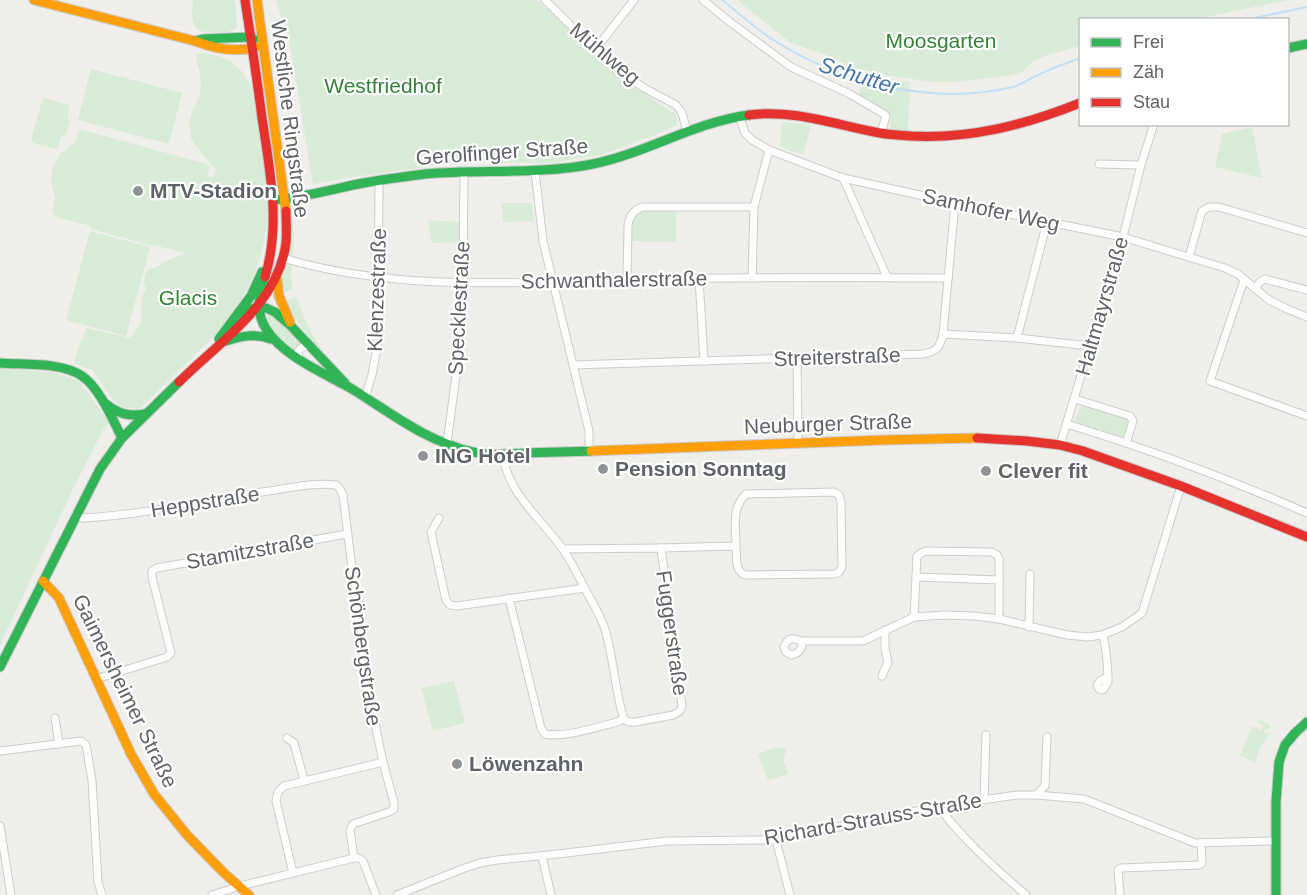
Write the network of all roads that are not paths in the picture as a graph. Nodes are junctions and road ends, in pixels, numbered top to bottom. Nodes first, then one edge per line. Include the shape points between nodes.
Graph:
1 (34, 0) edge
2 (245, 0) edge
3 (256, 0) edge
4 (545, 0) edge
5 (634, 0) edge
6 (703, 0) edge
7 (250, 37) junction
8 (195, 41) junction
9 (263, 43) junction
10 (1307, 44) edge
11 (1289, 48) edge
12 (252, 49) junction
13 (595, 50) junction
14 (1079, 104) edge
15 (739, 116) junction
16 (1153, 126) edge
17 (687, 131) junction
18 (881, 133) junction
19 (769, 150) junction
20 (1099, 164) dead end
21 (1141, 165) junction
22 (464, 171) junction
23 (535, 171) junction
24 (843, 178) junction
25 (379, 181) junction
26 (285, 199) junction
27 (273, 200) junction
28 (955, 203) junction
29 (754, 207) junction
30 (1047, 222) junction
31 (1307, 233) edge
32 (1123, 237) junction
33 (271, 251) junction
34 (1189, 257) junction
35 (283, 258) junction
36 (277, 276) junction
37 (379, 277) junction
38 (887, 277) junction
39 (752, 278) junction
40 (948, 278) junction
41 (699, 279) junction
42 (627, 280) junction
43 (1244, 280) junction
44 (553, 282) junction
45 (463, 283) junction
46 (1255, 288) junction
47 (1307, 290) edge
48 (258, 307) junction
49 (238, 314) junction
50 (1307, 317) edge
51 (293, 327) junction
52 (943, 334) junction
53 (1017, 338) junction
54 (273, 340) junction
55 (221, 343) junction
56 (310, 346) junction
57 (1090, 346) junction
58 (206, 356) junction
59 (299, 357) junction
60 (797, 358) junction
61 (704, 362) junction
62 (0, 363) edge
63 (573, 365) junction
64 (351, 389) junction
65 (365, 398) junction
66 (1075, 399) junction
67 (102, 401) junction
68 (145, 414) junction
69 (1307, 416) edge
70 (1067, 424) junction
71 (122, 438) junction
72 (798, 442) junction
73 (1126, 443) junction
74 (447, 444) junction
75 (1060, 445) junction
76 (589, 450) junction
77 (503, 455) junction
78 (336, 485) joint
79 (1181, 486) junction
80 (1307, 513) edge
81 (75, 515) junction
82 (439, 518) dead end
83 (347, 534) junction
84 (1307, 537) edge
85 (736, 546) junction
86 (661, 548) junction
87 (563, 549) junction
88 (1030, 574) dead end
89 (916, 578) junction
90 (999, 580) junction
91 (43, 581) junction
92 (585, 588) junction
93 (509, 598) junction
94 (915, 617) junction
95 (999, 620) junction
96 (1029, 627) junction
97 (885, 630) junction
98 (1102, 635) junction
99 (801, 641) dead end
100 (0, 667) edge
101 (882, 676) dead end
102 (1108, 677) dead end
103 (96, 679) junction
104 (55, 718) dead end
105 (624, 719) junction
106 (1307, 722) edge
107 (986, 735) dead end
108 (1047, 737) dead end
109 (287, 738) dead end
110 (59, 744) junction
111 (0, 751) edge
112 (382, 762) junction
113 (304, 780) junction
114 (1036, 795) junction
115 (984, 799) junction
116 (939, 806) junction
117 (0, 826) edge
118 (776, 840) junction
119 (1276, 841) junction
120 (1201, 843) junction
121 (1, 844) edge
122 (542, 856) junction
123 (354, 858) junction
124 (293, 873) junction
125 (240, 886) junction
126 (11, 895) edge
127 (102, 895) edge
128 (212, 895) edge
129 (249, 895) edge
130 (376, 895) edge
131 (397, 895) edge
132 (551, 895) edge
133 (790, 895) edge
134 (1026, 895) edge
135 (1120, 895) edge
136 (1275, 895) edge

1 - 8 main road
2 - 7 main road, Westliche Ringstraße
3 - 9 main road, Westliche Ringstraße
4 - 13 street, Mühlweg
5 - 13 street
6 - 18 street via 791,67 884,114
7 - 8 main road
7 - 9 main road
7 - 12 main road, Westliche Ringstraße
8 - 12 main road via 220,49
9 - 12 main road
9 - 26 main road, Westliche Ringstraße
10 - 11 main road
12 - 27 main road, Westliche Ringstraße
13 - 17 street, Mühlweg via 615,69 676,105
14 - 18 main road, Gerolfinger Straße via 1020,125 966,136
15 - 17 main road, Gerolfinger Straße
15 - 18 main road, Gerolfinger Straße via 801,114
15 - 19 street, Samhofer Weg via 745,133
16 - 21 street, Haltmayrstraße
17 - 23 main road, Gerolfinger Straße via 616,159
19 - 24 street, Samhofer Weg
19 - 29 street
20 - 21 street
21 - 32 street, Haltmayrstraße
22 - 23 main road, Gerolfinger Straße
22 - 25 main road, Gerolfinger Straße
22 - 45 street, Specklestraße
23 - 44 street via 543,241
24 - 28 street, Samhofer Weg
24 - 38 street
25 - 26 main road, Gerolfinger Straße
25 - 37 street, Klenzestraße
26 - 27 main road, Gerolfinger Straße
26 - 35 main road, Westliche Ringstraße via 287,230
27 - 33 main road, Westliche Ringstraße
28 - 30 street, Samhofer Weg
28 - 40 street
29 - 39 street
29 - 42 street via 634,210 628,225
30 - 32 street, Samhofer Weg
30 - 53 street
31 - 34 street via 1209,207 1202,211
32 - 34 street, Samhofer Weg
32 - 57 street, Haltmayrstraße
33 - 48 main road, Westliche Ringstraße
33 - 49 main road, Westliche Ringstraße
34 - 43 street, Samhofer Weg via 1225,268
35 - 36 main road, Westliche Ringstraße
35 - 37 street, Schwanthalerstraße
36 - 48 main road, Westliche Ringstraße
36 - 51 main road, Neuburger Straße via 278,293
37 - 45 street, Schwanthalerstraße
37 - 65 street, Klenzestraße via 378,343
38 - 39 street, Schwanthalerstraße
38 - 40 street, Schwanthalerstraße
39 - 41 street, Schwanthalerstraße
40 - 52 street
41 - 42 street, Schwanthalerstraße
41 - 61 street
42 - 44 street, Schwanthalerstraße
43 - 46 street, Samhofer Weg
43 - 69 street via 1210,381
44 - 45 street, Schwanthalerstraße
44 - 63 street
45 - 74 street, Specklestraße
46 - 47 street via 1265,279
46 - 50 street, Samhofer Weg via 1269,300
48 - 49 main road
48 - 51 main road, Neuburger Straße via 269,309
48 - 54 main road via 263,326
48 - 55 main road, Westliche Ringstraße
49 - 58 main road, Westliche Ringstraße
51 - 56 main road, Neuburger Straße
52 - 53 street
52 - 60 street, Streiterstraße via 938,348 922,354
53 - 57 street
54 - 55 main road, Neuburger Straße via 246,334
54 - 59 main road, Neuburger Straße
55 - 58 main road, Westliche Ringstraße
56 - 59 street via 300,348
56 - 64 main road, Neuburger Straße
57 - 66 street, Haltmayrstraße
58 - 68 main road, Westliche Ringstraße
59 - 64 main road, Neuburger Straße
60 - 61 street, Streiterstraße
60 - 72 street
61 - 63 street, Streiterstraße
62 - 67 main road via 69,370 82,376
63 - 76 street via 589,432
64 - 65 main road, Neuburger Straße
65 - 74 main road, Neuburger Straße
66 - 70 street, Haltmayrstraße
66 - 73 street via 1130,416 1133,421
67 - 68 main road via 119,414
67 - 71 main road
68 - 71 main road, Westliche Ringstraße
70 - 73 street
70 - 75 street, Haltmayrstraße
71 - 81 main road, Westliche Ringstraße
72 - 75 main road, Neuburger Straße via 969,438
72 - 76 main road, Neuburger Straße
73 - 80 street
74 - 77 main road, Neuburger Straße via 481,455
75 - 79 main road, Neuburger Straße
76 - 77 main road, Neuburger Straße
77 - 87 street via 513,487
78 - 81 street, Heppstraße via 282,489 102,517
78 - 83 street, Schönbergstraße via 343,495
79 - 84 main road, Neuburger Straße
79 - 98 street via 1142,613
81 - 91 main road, Westliche Ringstraße
82 - 93 street via 431,532 450,605
83 - 103 street, Stamitzstraße via 152,571 171,653
83 - 112 street, Schönbergstraße via 366,681
85 - 85 street via 735,510 746,494 834,492 842,502 842,567 838,573 745,575 737,568
85 - 86 street
86 - 87 street, Fuggerstraße
86 - 105 street, Fuggerstraße via 682,706 673,715 636,722
87 - 92 street
88 - 96 street
89 - 90 street
89 - 90 street via 917,556 926,551 992,552 999,559
89 - 94 street
90 - 95 street
91 - 100 main road, Westliche Ringstraße
91 - 103 main road, Gaimersheimer Straße via 59,597
92 - 93 street
92 - 105 street via 606,632
93 - 105 street, Fuggerstraße via 545,734 563,734
94 - 95 street via 974,616
94 - 97 street
95 - 96 street
96 - 98 street via 1067,635
97 - 99 street via 863,641
97 - 101 street via 888,662
98 - 102 street
103 - 125 main road, Gaimersheimer Straße via 154,794 188,835
104 - 110 street
106 - 119 main road via 1286,745 1279,762
107 - 115 street
108 - 114 street via 1045,786
109 - 113 street via 294,743
110 - 111 street
110 - 127 street via 86,745
112 - 113 street
112 - 123 street, Schönbergstraße via 394,809 353,824 350,830
113 - 124 street via 284,786 276,801
114 - 115 street, Richard-Strauss-Straße
114 - 120 street, Richard-Strauss-Straße via 1084,800
115 - 116 street, Richard-Strauss-Straße
116 - 118 street, Richard-Strauss-Straße
116 - 134 street via 970,843
117 - 121 street
118 - 122 street, Richard-Strauss-Straße via 668,840
118 - 133 street
119 - 120 street, Richard-Strauss-Straße
119 - 136 main road
120 - 135 street via 1199,865 1120,868
121 - 126 street
122 - 131 street, Richard-Strauss-Straße via 480,863
122 - 132 street
123 - 124 street
123 - 130 street via 363,861
124 - 125 street
125 - 128 street
125 - 129 main road, Gaimersheimer Straße

